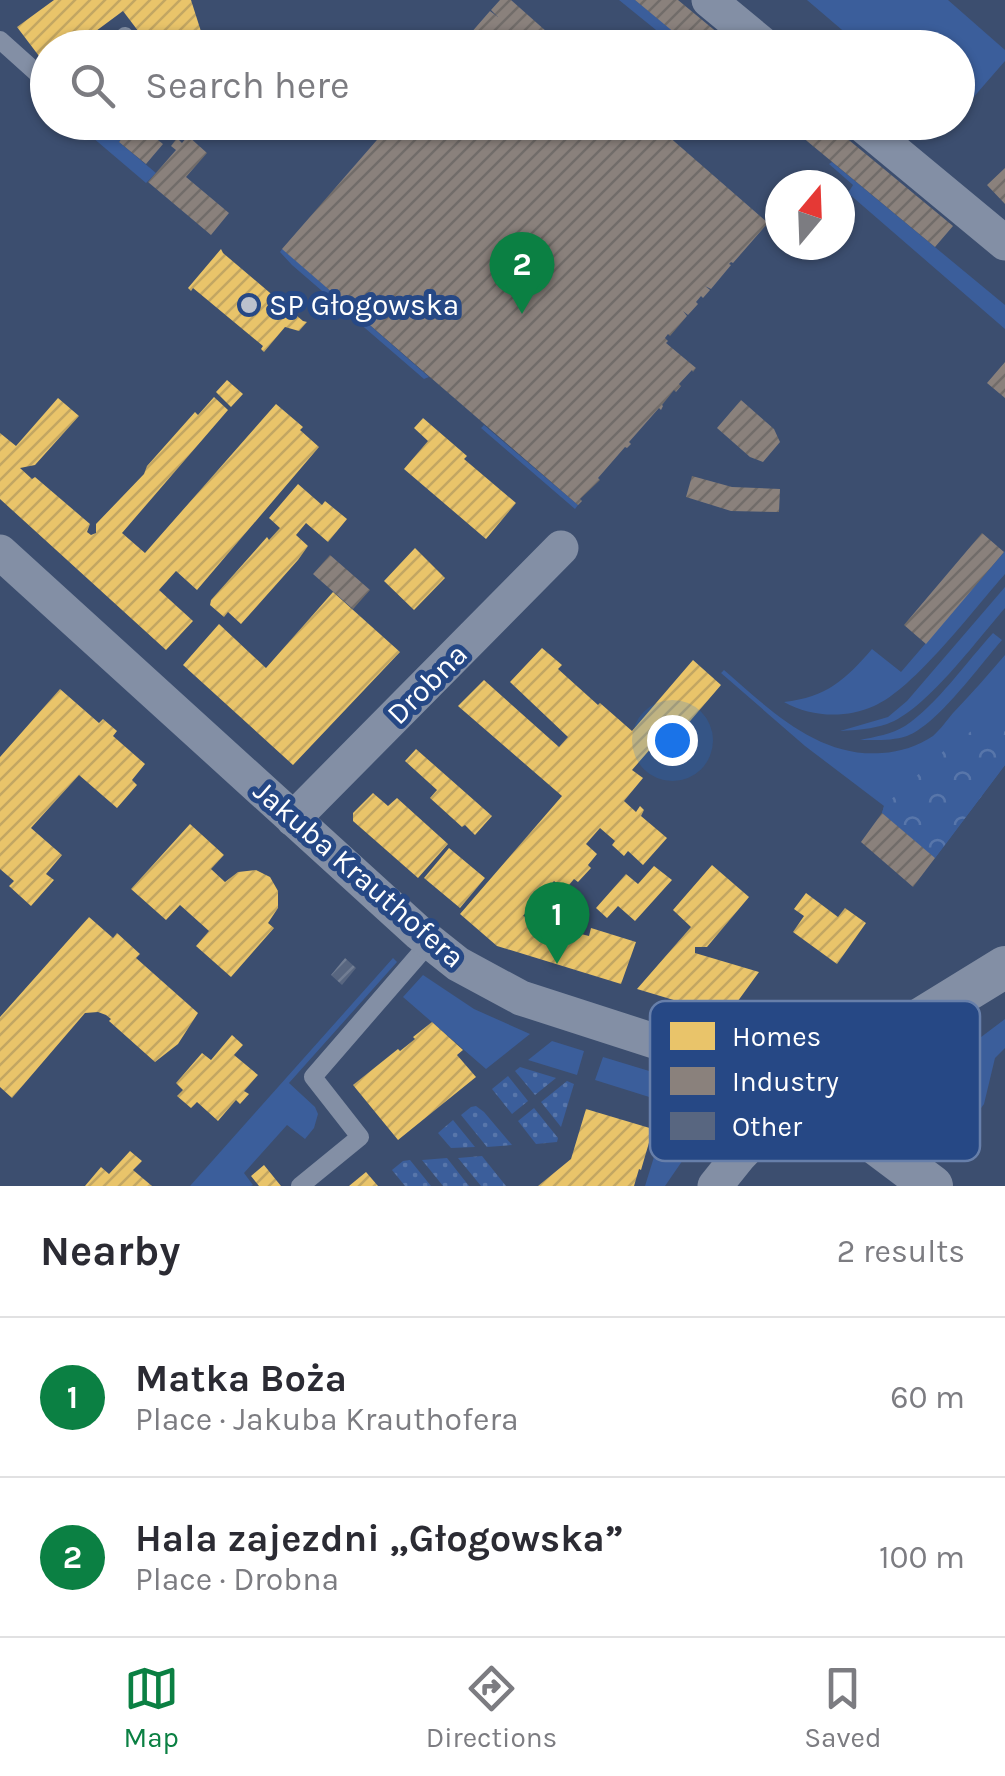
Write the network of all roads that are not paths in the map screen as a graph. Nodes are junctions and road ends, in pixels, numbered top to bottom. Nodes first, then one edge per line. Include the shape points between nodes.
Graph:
1 (709, 0) edge
2 (745, 30) edge
3 (0, 40) edge
4 (30, 67) edge
5 (881, 140) edge
6 (1005, 243) edge
7 (561, 548) dead end
8 (0, 552) edge
9 (294, 820) junction
10 (430, 942) junction
11 (1005, 967) edge
12 (949, 1001) edge
13 (650, 1040) edge
14 (735, 1161) edge
15 (899, 1161) edge
16 (922, 1178) edge
17 (300, 1186) edge
18 (715, 1186) edge

1 - 2 street
3 - 4 lane
5 - 6 street
7 - 9 street, Drobna
8 - 9 street, Jakuba Krauthofera
9 - 10 street, Jakuba Krauthofera
10 - 13 street, Jakuba Krauthofera via 521,998
10 - 17 lane via 313,1078 360,1137
11 - 12 street
14 - 18 street
15 - 16 street, Jakuba Krauthofera

